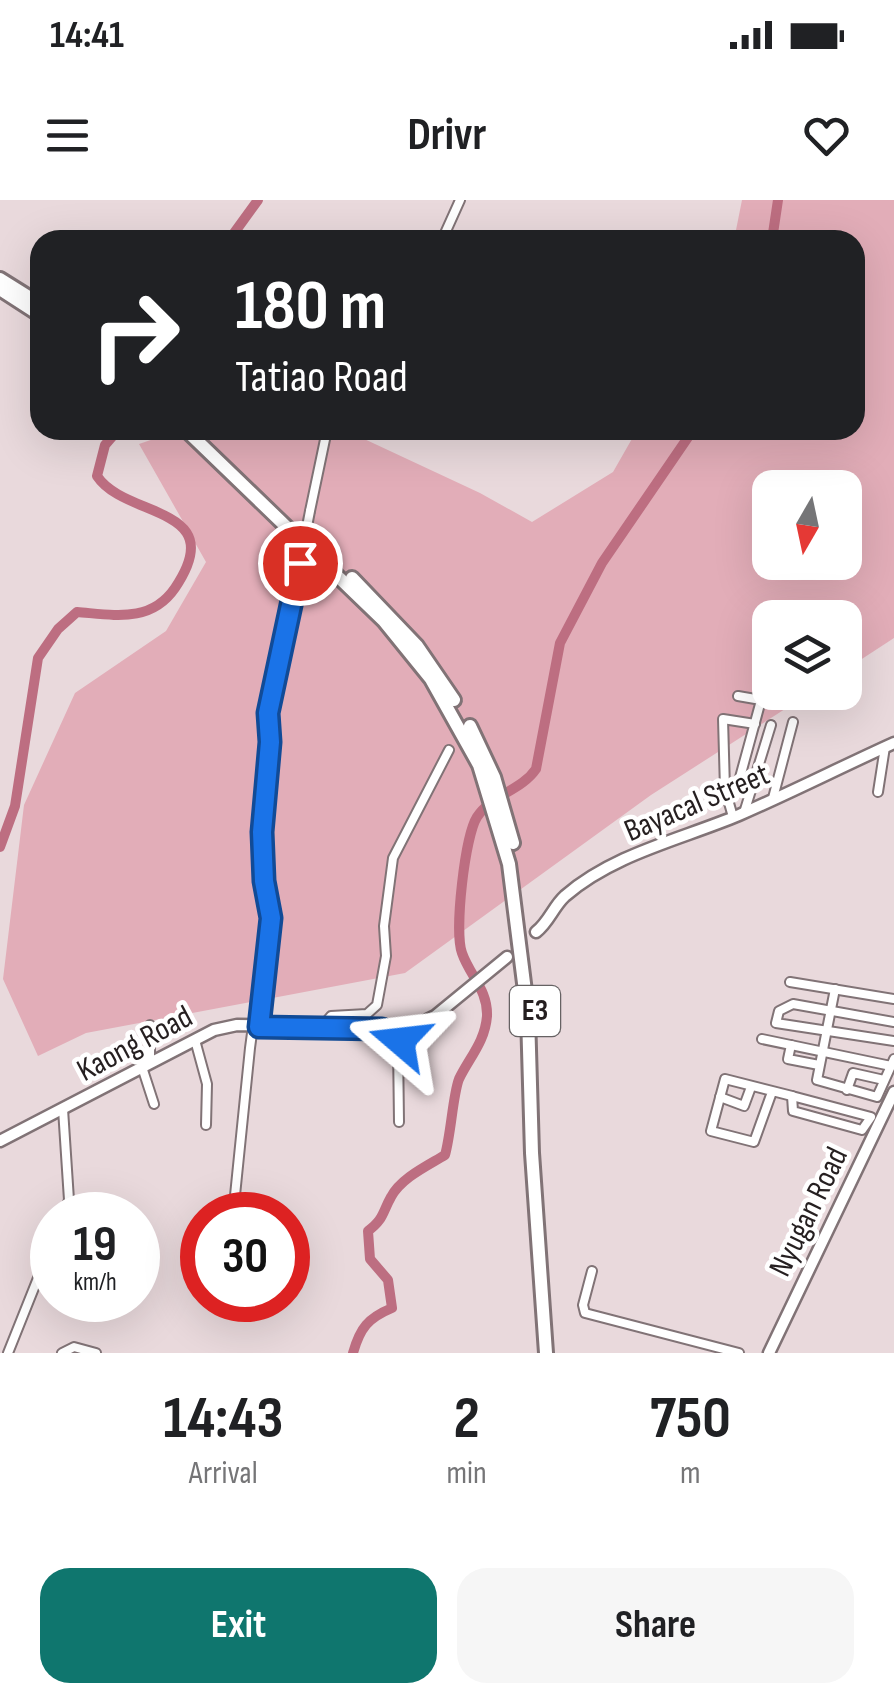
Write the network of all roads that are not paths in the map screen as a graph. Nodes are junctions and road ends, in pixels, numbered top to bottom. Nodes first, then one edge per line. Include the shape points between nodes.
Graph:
1 (460, 200) edge
2 (446, 230) edge
3 (0, 279) edge
4 (0, 289) edge
5 (30, 298) edge
6 (30, 308) edge
7 (196, 440) edge
8 (208, 440) edge
9 (324, 440) edge
10 (738, 696) dead end
11 (793, 722) dead end
12 (755, 724) junction
13 (771, 725) dead end
14 (890, 745) edge
15 (449, 750) dead end
16 (483, 762) junction
17 (725, 789) junction
18 (878, 792) dead end
19 (772, 798) junction
20 (738, 815) junction
21 (507, 838) junction
22 (536, 932) dead end
23 (507, 958) dead end
24 (790, 982) dead end
25 (836, 989) junction
26 (894, 999) edge
27 (833, 1010) junction
28 (894, 1022) edge
29 (150, 1025) dead end
30 (259, 1027) junction
31 (321, 1028) junction
32 (405, 1028) junction
33 (382, 1029) junction
34 (828, 1030) junction
35 (762, 1039) dead end
36 (195, 1040) junction
37 (894, 1041) edge
38 (792, 1044) junction
39 (398, 1045) junction
40 (822, 1050) junction
41 (893, 1062) edge
42 (146, 1064) junction
43 (819, 1065) junction
44 (884, 1080) junction
45 (751, 1087) junction
46 (847, 1090) junction
47 (772, 1092) junction
48 (792, 1096) junction
49 (877, 1096) junction
50 (892, 1096) edge
51 (720, 1098) junction
52 (154, 1104) dead end
53 (63, 1109) junction
54 (876, 1118) junction
55 (399, 1122) dead end
56 (206, 1125) dead end
57 (0, 1140) edge
58 (68, 1192) edge
59 (235, 1192) edge
60 (592, 1271) dead end
61 (30, 1299) edge
62 (9, 1353) edge
63 (62, 1353) edge
64 (96, 1353) edge
65 (546, 1353) edge
66 (554, 1353) edge
67 (740, 1353) edge
68 (769, 1353) edge

1 - 2 street
3 - 5 highway
4 - 6 highway
7 - 16 highway, E3 via 397,636
8 - 16 highway, E3 via 391,615 442,680
9 - 30 street, bridge via 268,713 262,832 271,918
10 - 12 street via 762,696
11 - 19 street
12 - 17 street via 740,781
12 - 17 street via 723,719
13 - 20 street
14 - 18 street
14 - 19 main road, Bayacal Street
15 - 31 street via 393,858 377,1004 367,1014 331,1016
16 - 21 highway, E3
17 - 20 street
19 - 20 main road, Bayacal Street
20 - 22 main road, Bayacal Street via 611,868 565,896
21 - 65 highway, E3 via 532,1053
21 - 66 highway, E3 via 521,887 539,1035 540,1165
23 - 32 main road, Kaong Road via 429,1020
24 - 25 street
25 - 26 street
25 - 27 street
27 - 28 street
27 - 34 street
27 - 34 street via 793,1004 779,1011 776,1023
29 - 42 street
30 - 31 main road, Kaong Road
30 - 36 main road, Kaong Road via 237,1025
30 - 59 street via 252,1033
31 - 33 main road, Kaong Road
32 - 33 main road, Kaong Road
32 - 39 street
33 - 39 street
34 - 37 street
34 - 40 street
35 - 38 street
36 - 42 main road, Kaong Road
36 - 56 street via 207,1084
38 - 40 street
38 - 43 street via 788,1060
39 - 55 street
40 - 41 street
40 - 43 street
41 - 44 street
42 - 52 street
42 - 53 main road, Kaong Road
43 - 46 street via 819,1082
44 - 46 street via 853,1073
44 - 49 street
45 - 47 street
45 - 51 street via 744,1106
45 - 51 street via 725,1079
46 - 49 street
47 - 48 street
47 - 51 street via 754,1142 710,1131
48 - 54 street
48 - 54 street via 794,1110 862,1130
49 - 50 street
50 - 54 main road, Nyugan Road
53 - 57 main road, Kaong Road
53 - 58 street
54 - 68 main road, Nyugan Road
60 - 67 street via 585,1313
61 - 62 street
63 - 64 street via 74,1347

